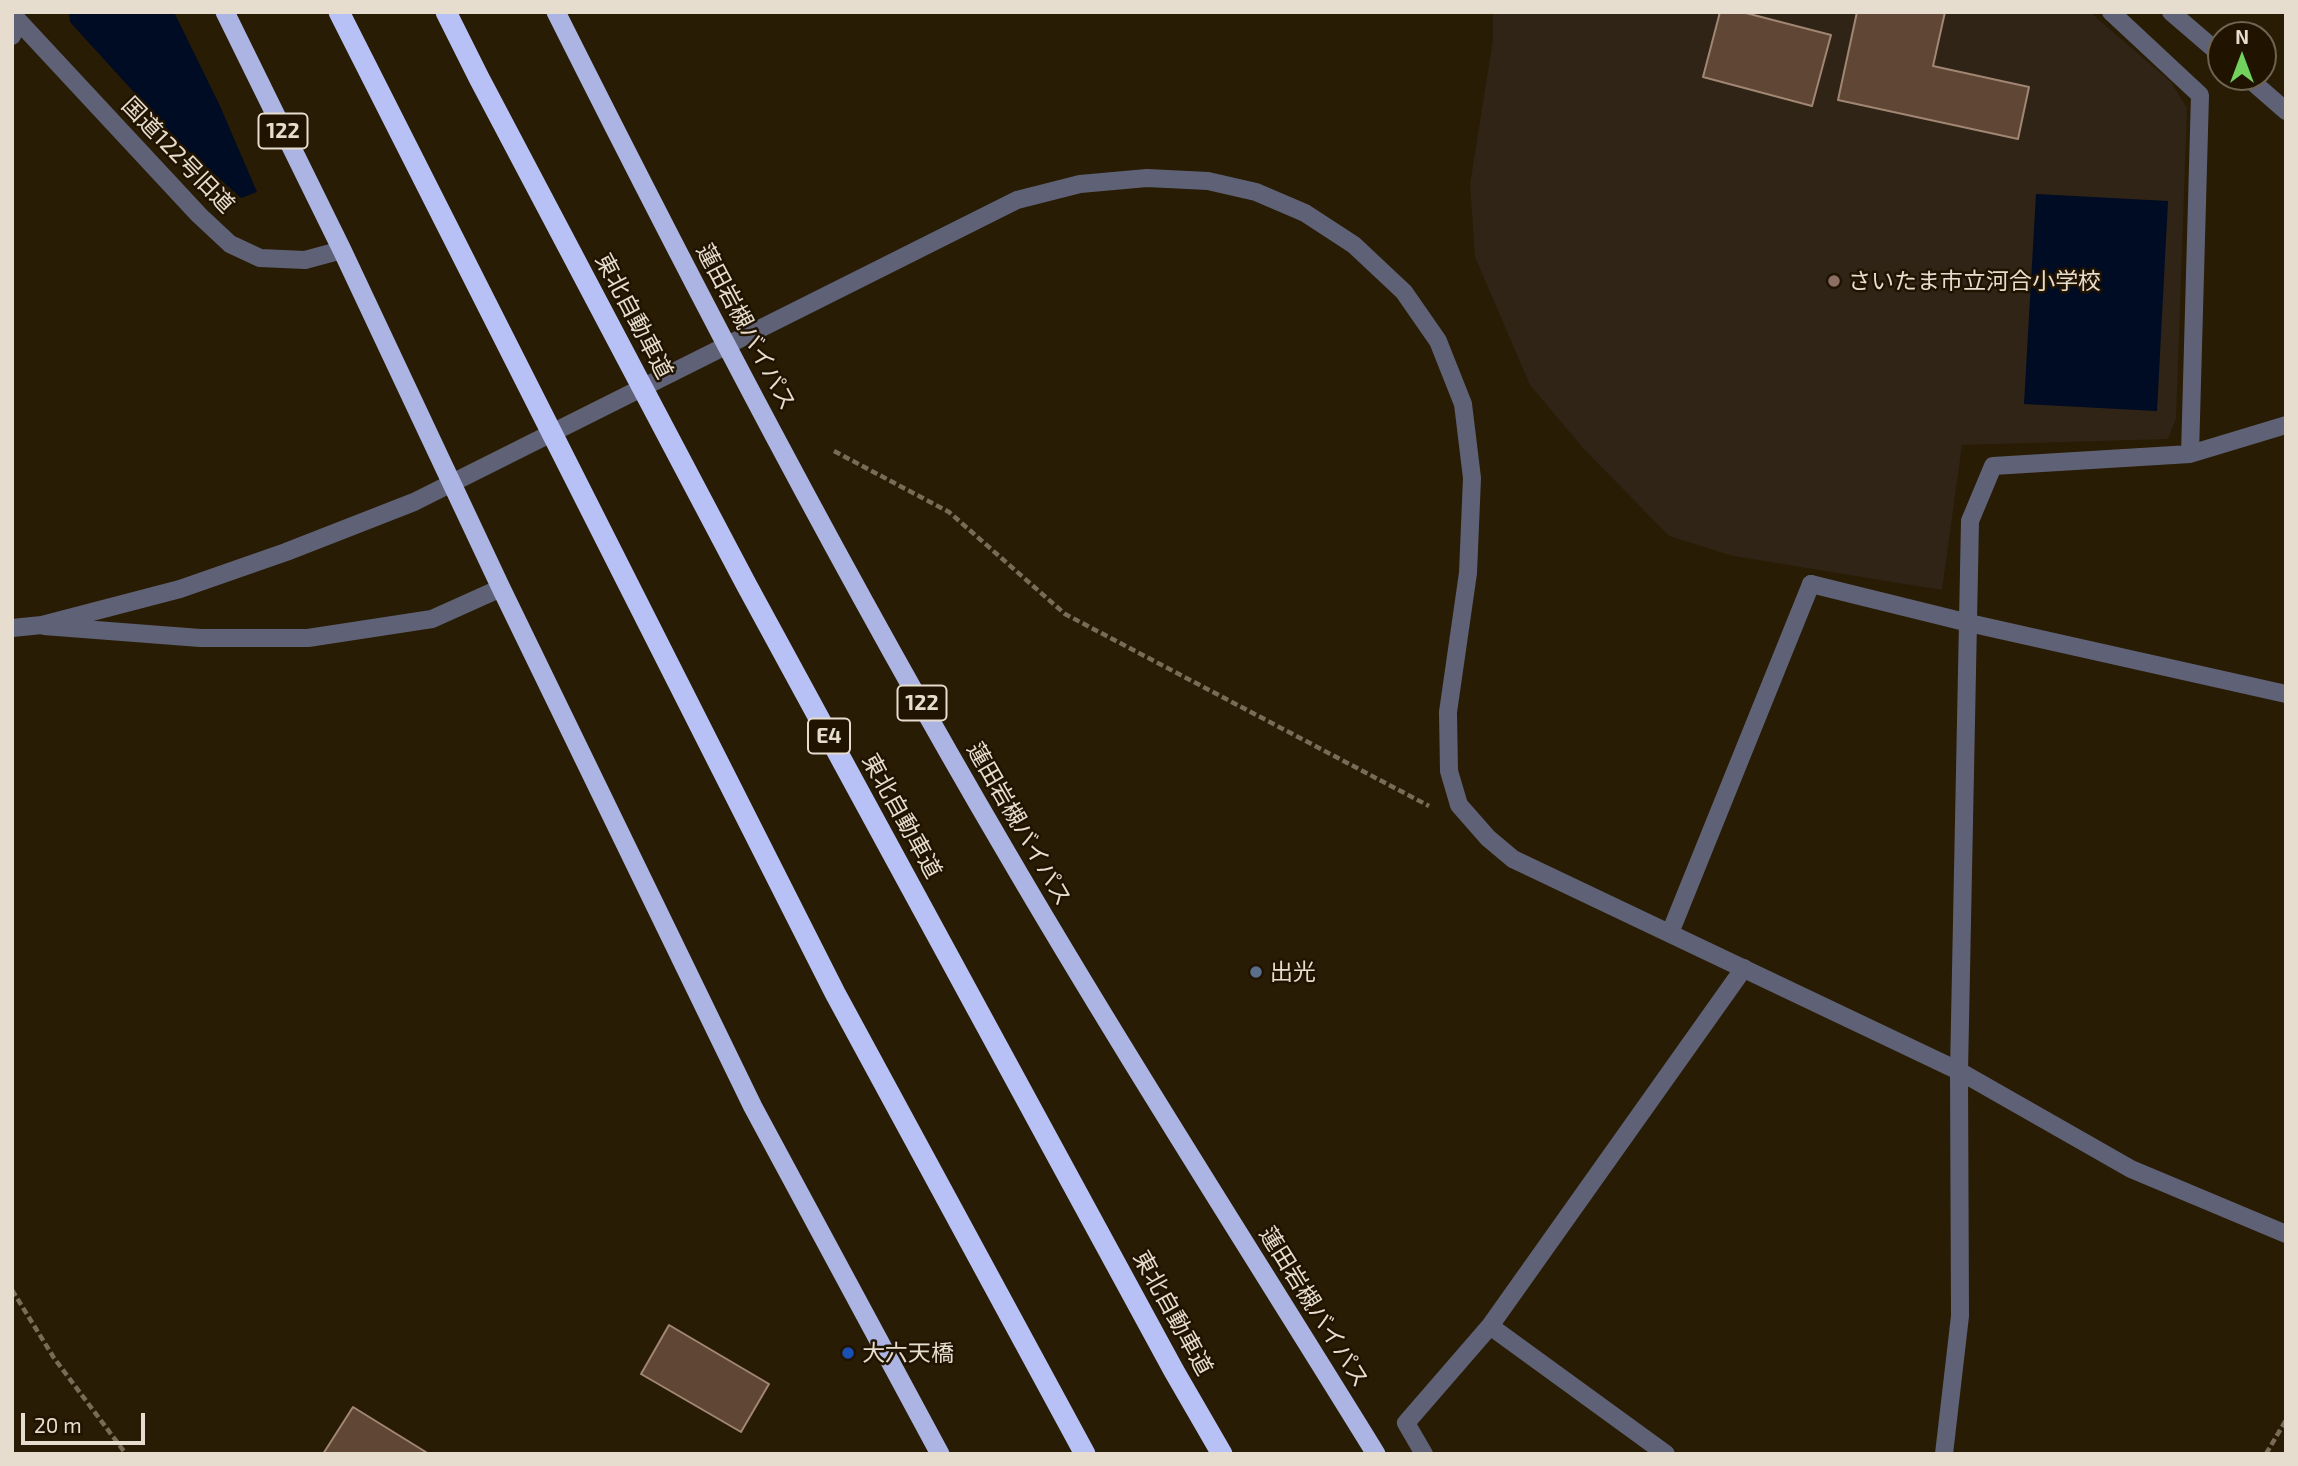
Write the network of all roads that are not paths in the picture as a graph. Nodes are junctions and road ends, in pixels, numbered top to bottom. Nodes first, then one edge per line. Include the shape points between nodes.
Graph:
1 (225, 12) edge
2 (339, 12) edge
3 (446, 12) edge
4 (556, 12) edge
5 (2111, 12) edge
6 (2171, 12) edge
7 (14, 24) edge
8 (2207, 43) edge
9 (2262, 91) edge
10 (2286, 111) edge
11 (342, 250) junction
12 (2286, 425) edge
13 (2190, 454) junction
14 (501, 589) junction
15 (1969, 623) junction
16 (42, 625) junction
17 (12, 628) edge
18 (2286, 694) edge
19 (1670, 933) junction
20 (1744, 968) junction
21 (1959, 1071) junction
22 (2286, 1234) edge
23 (1490, 1326) junction
24 (940, 1454) edge
25 (1085, 1454) edge
26 (1222, 1454) edge
27 (1376, 1454) edge
28 (1424, 1454) edge
29 (1666, 1454) edge
30 (1944, 1454) edge

1 - 11 highway, 122
2 - 25 highway via 835,993
3 - 26 highway, 東北自動車道 / E4 via 746,584
4 - 27 highway, 蓮田岩槻バイパス / 122 via 865,603 1002,846
5 - 13 street via 2200,95
6 - 8 street
7 - 11 street, 国道122号旧道 via 230,244 260,258 305,260
9 - 10 street
11 - 14 highway, 122
12 - 13 street
13 - 15 street via 1993,466 1970,521
14 - 16 street via 432,619 308,638 200,638
14 - 24 highway, 122 via 753,1107
15 - 18 street
15 - 19 street via 1811,584
15 - 21 street
16 - 17 street
16 - 19 street via 180,589 414,502 1017,200 1080,184 1147,178 1208,181 1256,192 1305,212 1354,245 1404,292 1438,341 1463,404 1472,478 1468,573 1448,712 1449,771 1460,805 1513,859
19 - 20 street
20 - 21 street
20 - 23 street
21 - 22 street via 2131,1168
21 - 30 street via 1961,1317
23 - 28 street via 1406,1423
23 - 29 street

